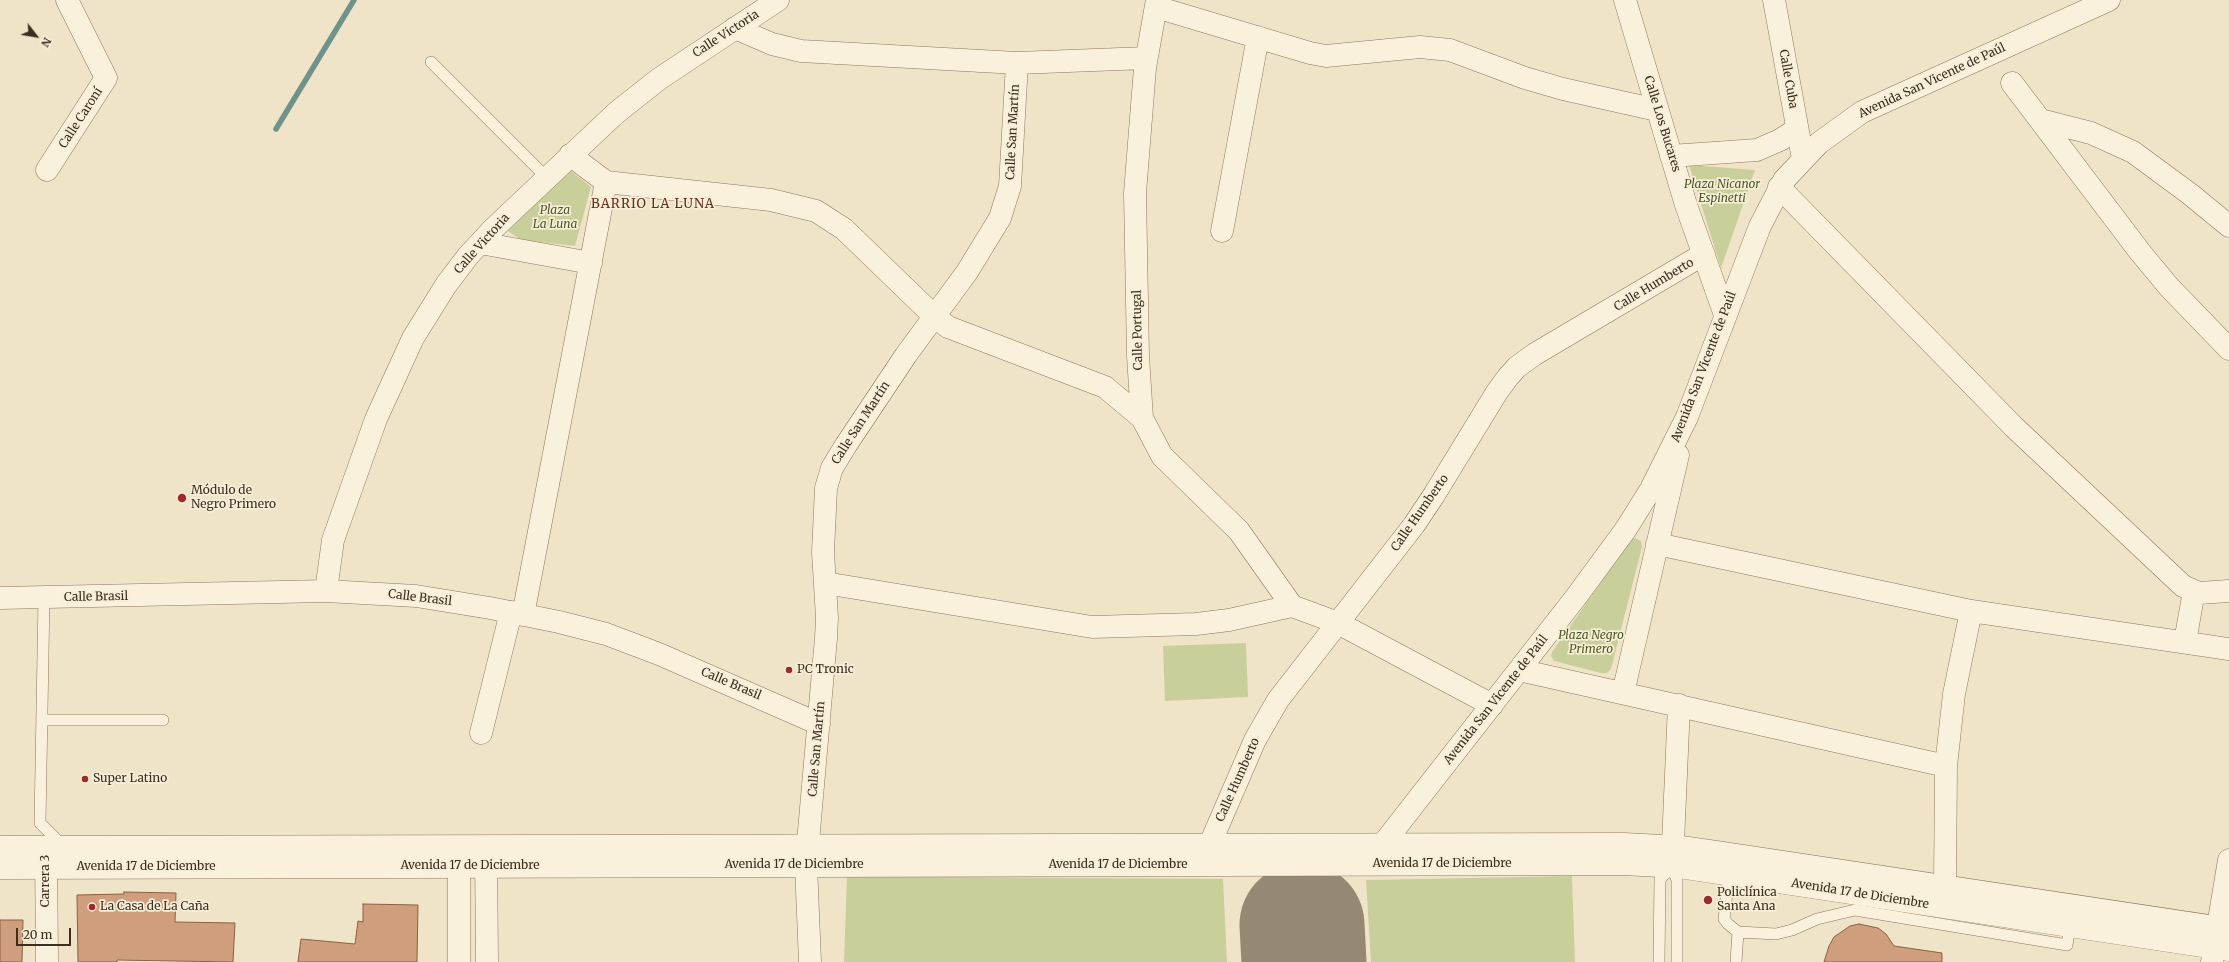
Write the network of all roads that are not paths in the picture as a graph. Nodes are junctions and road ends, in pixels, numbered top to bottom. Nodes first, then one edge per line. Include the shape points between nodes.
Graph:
1 (67, 0) edge
2 (778, 0) edge
3 (1625, 0) edge
4 (1774, 0) edge
5 (2109, 0) edge
6 (1156, 4) edge
7 (735, 28) junction
8 (1258, 37) junction
9 (1146, 58) junction
10 (431, 62) dead end
11 (1017, 63) junction
12 (2012, 83) dead end
13 (1657, 110) junction
14 (2040, 120) junction
15 (1797, 129) junction
16 (570, 155) junction
17 (1671, 156) junction
18 (1803, 159) junction
19 (47, 170) dead end
20 (546, 178) junction
21 (606, 182) junction
22 (1779, 187) junction
23 (2229, 226) edge
24 (1222, 231) dead end
25 (480, 243) junction
26 (1704, 254) junction
27 (591, 263) junction
28 (1725, 315) junction
29 (934, 317) junction
30 (2227, 340) edge
31 (1687, 417) junction
32 (1142, 418) junction
33 (1657, 544) junction
34 (825, 583) junction
35 (326, 591) junction
36 (2194, 591) junction
37 (2229, 592) edge
38 (0, 598) edge
39 (44, 598) junction
40 (1292, 606) junction
41 (1971, 612) junction
42 (517, 614) junction
43 (1338, 624) junction
44 (2185, 642) junction
45 (2229, 649) edge
46 (1518, 670) junction
47 (1623, 693) junction
48 (1492, 705) junction
49 (1679, 706) junction
50 (42, 720) junction
51 (163, 720) dead end
52 (819, 724) junction
53 (481, 733) dead end
54 (1946, 766) junction
55 (1210, 844) junction
56 (1383, 844) junction
57 (0, 847) edge
58 (52, 854) junction
59 (807, 855) junction
60 (459, 856) junction
61 (486, 856) junction
62 (1672, 856) junction
63 (2229, 860) edge
64 (0, 868) edge
65 (1729, 874) junction
66 (1945, 886) junction
67 (2070, 926) junction
68 (1738, 932) junction
69 (2220, 943) edge
70 (47, 962) edge
71 (459, 962) edge
72 (487, 962) edge
73 (810, 962) edge
74 (1659, 962) edge
75 (1677, 962) edge
76 (1736, 962) edge

1 - 19 street, Calle Caroní via 106,78
2 - 7 street, Calle Victoria
3 - 13 street, Calle Los Bucares
4 - 15 street, Calle Cuba
5 - 18 street, Avenida San Vicente de Paúl via 1862,112 1841,126
6 - 8 street
6 - 9 street, Calle Portugal
7 - 11 street via 772,44 801,52
7 - 16 street, Calle Victoria via 659,79 616,112
8 - 13 street via 1326,56 1435,47 1563,89
8 - 24 street
9 - 11 street
9 - 32 street, Calle Portugal via 1135,193 1138,356
10 - 20 lane
11 - 29 street, Calle San Martín via 1010,186 1006,202 988,240
12 - 14 street
13 - 17 street, Calle Los Bucares
14 - 23 street via 2091,133 2133,152
14 - 30 street via 2169,287
15 - 17 street via 1775,143 1757,150
15 - 18 street, Calle Cuba
16 - 20 street, Calle Victoria
16 - 21 street
17 - 26 street, Calle Los Bucares
18 - 22 street, Avenida San Vicente de Paúl
20 - 25 street, Calle Victoria
21 - 27 street
21 - 29 street via 771,200 816,211 844,229
22 - 28 street, Avenida San Vicente de Paúl via 1760,226
22 - 36 street via 2014,427 2183,586
25 - 27 street
25 - 35 street, Calle Victoria via 446,285 425,317 399,367 376,419 344,506 333,540
26 - 28 street, Calle Los Bucares
26 - 43 street, Calle Humberto via 1517,366 1497,392 1434,495
27 - 42 street
28 - 31 street, Avenida San Vicente de Paúl
29 - 32 street via 960,332 1105,387
29 - 34 street, Calle San Martín via 832,468 824,504
31 - 33 street
31 - 46 street, Avenida San Vicente de Paúl via 1668,458 1626,529
32 - 40 street, Calle Portugal via 1162,456 1239,531
33 - 41 street
33 - 47 street
34 - 40 street via 1092,627 1196,624 1229,620
34 - 52 street, Calle San Martín via 827,618
35 - 39 street, Calle Brasil
35 - 42 street, Calle Brasil via 416,596
36 - 37 street
36 - 44 street
38 - 39 street, Calle Brasil
39 - 50 lane
40 - 43 street
41 - 44 street
41 - 54 street via 1954,694
42 - 52 street, Calle Brasil via 559,622 632,643
42 - 53 street
43 - 48 street
43 - 55 street, Calle Humberto via 1297,674 1266,720 1230,793
44 - 45 street
46 - 47 street
46 - 48 street, Avenida San Vicente de Paúl
47 - 49 street
48 - 56 street, Avenida San Vicente de Paúl
49 - 54 street
49 - 62 street
50 - 51 lane
50 - 58 lane via 40,823
52 - 59 street, Calle San Martín
54 - 66 street
55 - 56 street, Avenida 17 de Diciembre
55 - 59 street, Avenida 17 de Diciembre
56 - 62 street, Avenida 17 de Diciembre via 1624,844
57 - 58 street, Avenida 17 de Diciembre
58 - 60 street, Avenida 17 de Diciembre
58 - 64 street, Avenida 17 de Diciembre
58 - 70 street, Carrera 3
59 - 61 street, Avenida 17 de Diciembre
59 - 62 street, Avenida 17 de Diciembre via 1623,864
59 - 73 street, Calle San Martín
60 - 61 street, Avenida 17 de Diciembre
60 - 71 street
61 - 72 street
62 - 65 street, Avenida 17 de Diciembre
62 - 66 street, Avenida 17 de Diciembre
62 - 74 lane via 1660,879
62 - 75 lane via 1677,880
63 - 69 street
65 - 67 street, Avenida 17 de Diciembre
65 - 68 lane via 1724,919
66 - 69 street, Avenida 17 de Diciembre
67 - 68 lane via 2067,945 1855,910 1817,919 1776,934
67 - 69 street, Avenida 17 de Diciembre
68 - 76 lane

